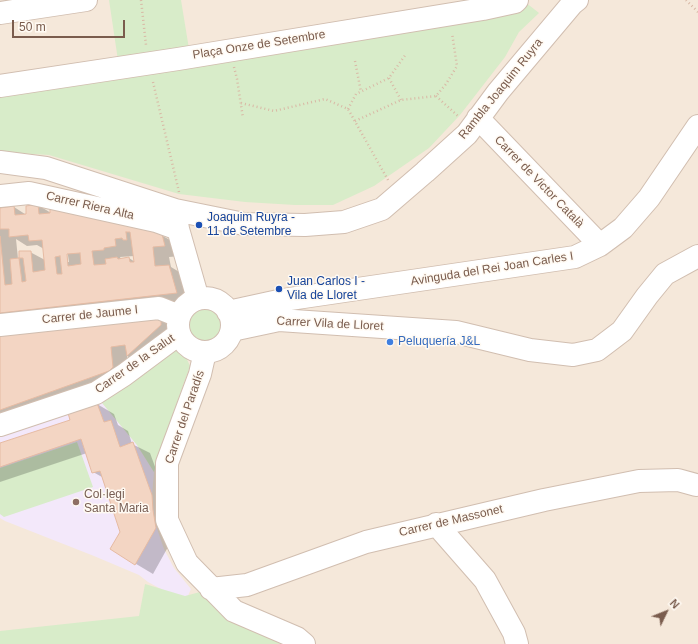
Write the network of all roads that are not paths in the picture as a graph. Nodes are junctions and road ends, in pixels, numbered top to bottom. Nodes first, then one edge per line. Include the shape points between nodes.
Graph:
1 (86, 0) edge
2 (517, 0) edge
3 (577, 0) edge
4 (0, 13) edge
5 (0, 86) edge
6 (475, 123) junction
7 (698, 126) edge
8 (0, 162) edge
9 (0, 196) edge
10 (179, 217) junction
11 (600, 245) junction
12 (698, 256) edge
13 (198, 299) junction
14 (230, 321) junction
15 (179, 325) junction
16 (0, 326) edge
17 (205, 352) junction
18 (0, 425) edge
19 (697, 487) edge
20 (436, 524) junction
21 (211, 589) junction
22 (304, 644) edge
23 (517, 644) edge

1 - 4 street
2 - 5 street, Plaça Onze de Setembre via 498,6
3 - 6 street, Rambla Joaquim Ruyra via 498,92
6 - 10 street, Rambla Joaquim Ruyra via 467,134 382,209 344,222 305,225 244,224
6 - 11 street, Carrer de Victor Català
7 - 11 street, Avinguda del Rei Joan Carles I via 650,198 623,228
8 - 10 street via 46,168
9 - 10 street, Carrer Riera Alta via 29,193 156,221
10 - 13 street
11 - 14 street, Avinguda del Rei Joan Carles I via 575,257 283,300
12 - 14 street, Carrer Vila de Lloret via 665,274 622,331 597,350 573,355 530,350 456,332 279,320
13 - 14 street via 216,300 223,305
13 - 15 street via 185,307
14 - 17 street via 229,338 223,346 215,351
15 - 16 street, Carrer de Jaume I via 159,308
15 - 17 street via 182,340 192,349
15 - 18 street, Carrer de la Salut via 124,375 96,393
17 - 21 street, Carrer del Paradís via 200,374 167,463 167,520 187,563
19 - 20 street, Carrer de Massonet via 678,480 639,481
20 - 21 street, Carrer de Massonet via 366,542 247,585
20 - 23 street via 485,580 514,633
21 - 22 street, Carrer del Paradís via 234,611 297,638

